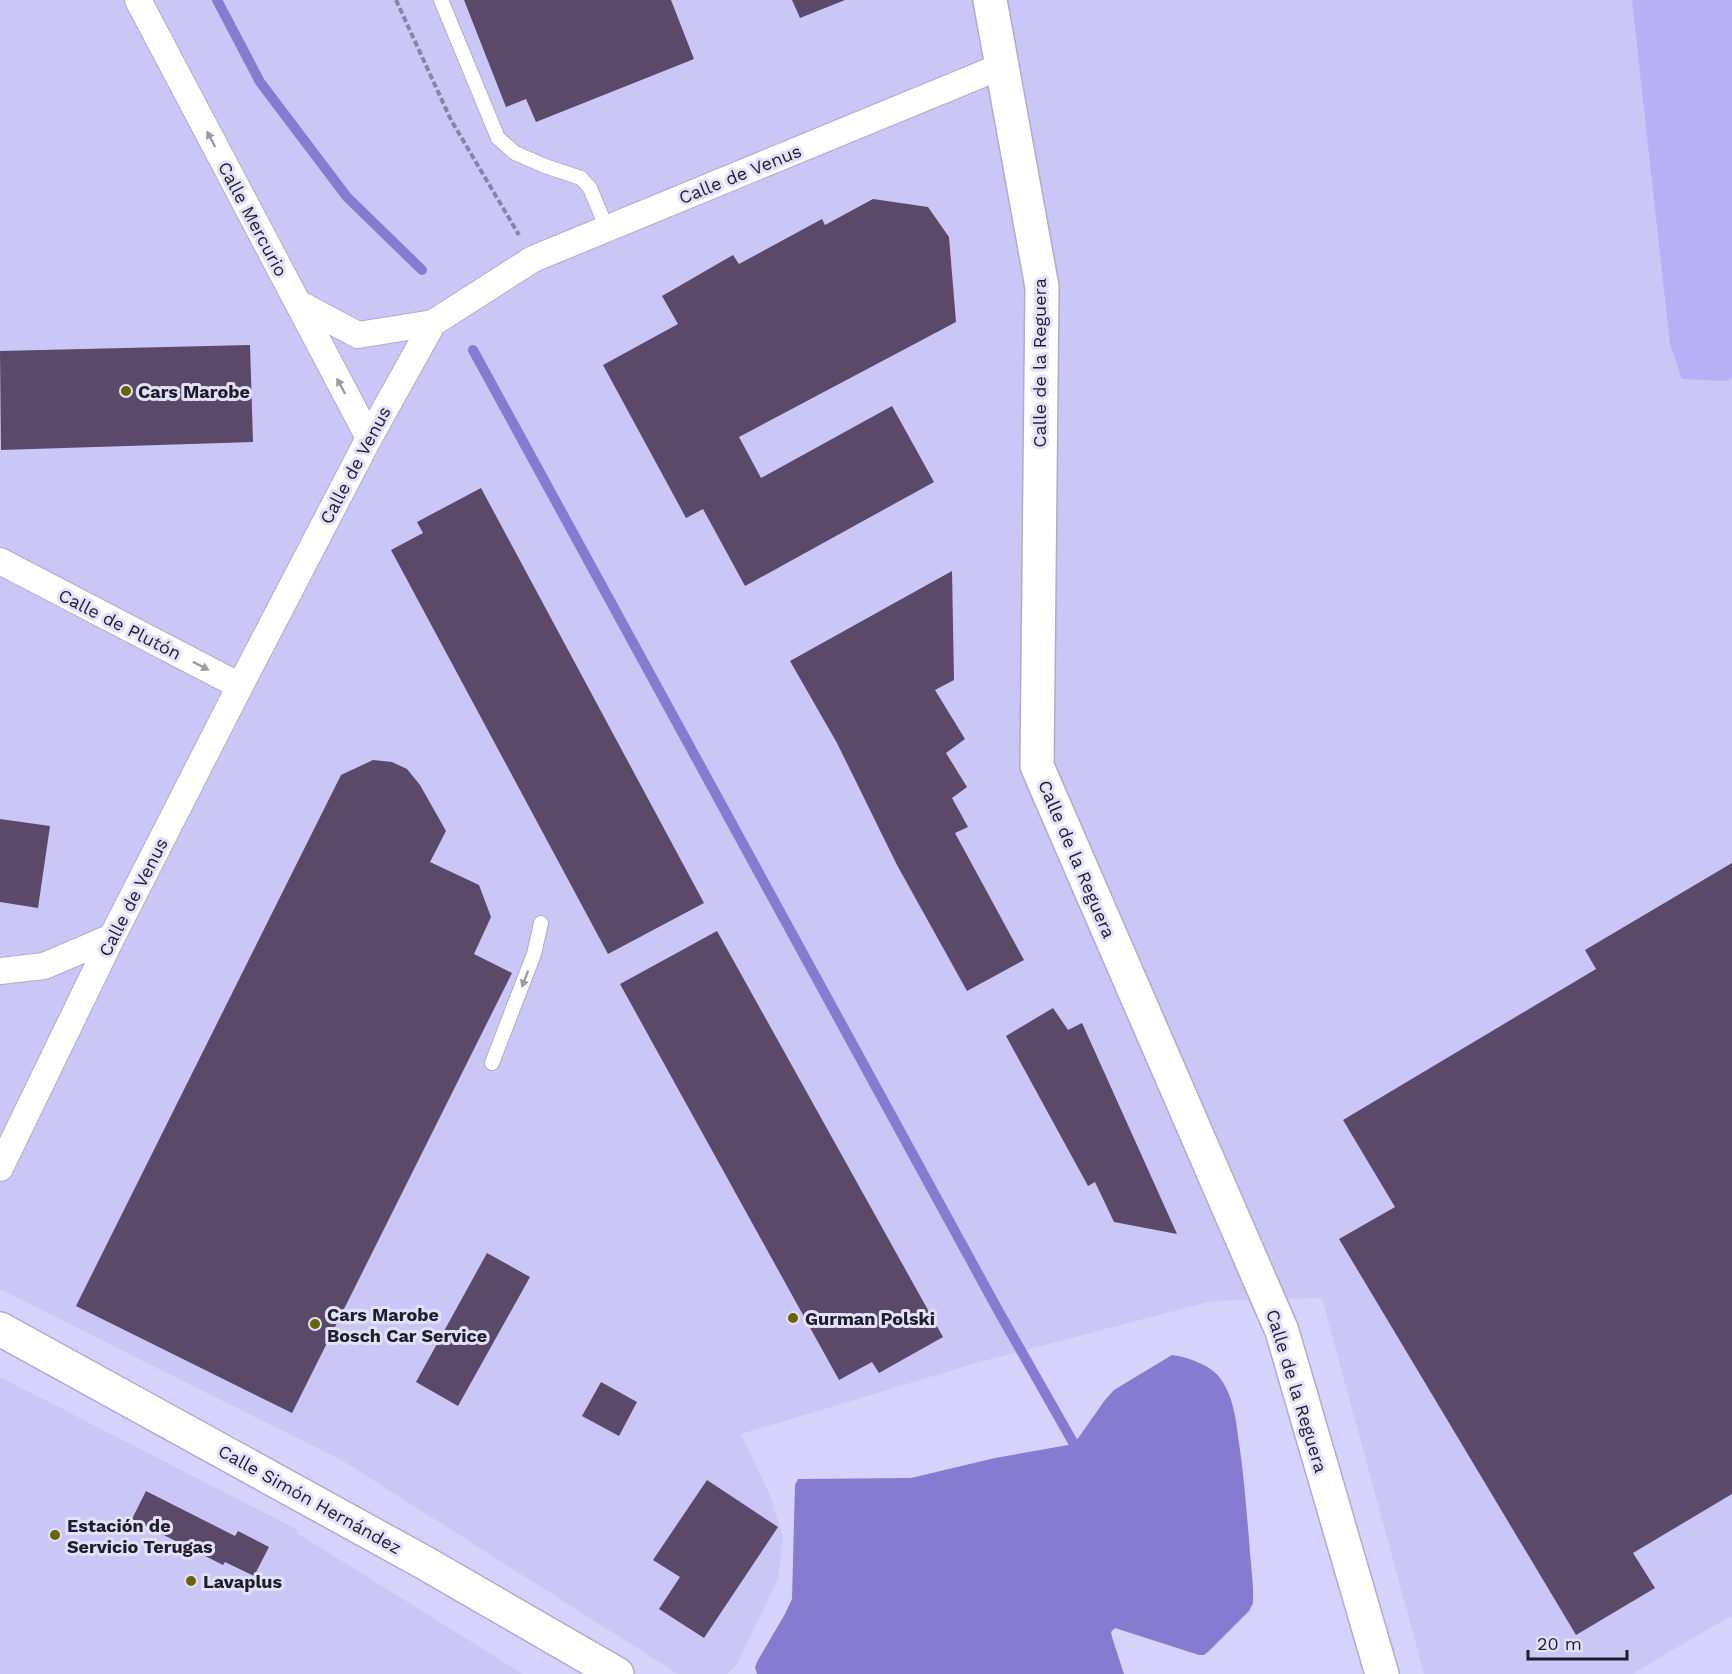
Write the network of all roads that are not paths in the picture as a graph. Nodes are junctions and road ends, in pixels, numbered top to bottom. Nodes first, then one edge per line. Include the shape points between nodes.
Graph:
1 (138, 0) edge
2 (441, 0) edge
3 (990, 0) edge
4 (1002, 66) junction
5 (607, 229) junction
6 (298, 303) junction
7 (433, 322) junction
8 (369, 438) junction
9 (0, 561) edge
10 (240, 686) junction
11 (541, 923) dead end
12 (112, 937) junction
13 (0, 971) edge
14 (492, 1064) dead end
15 (0, 1168) edge
16 (0, 1329) edge
17 (617, 1674) edge
18 (1382, 1674) edge

6 -> 1 street, Calle Mercurio
2 - 5 lane via 498,138 515,153 580,178 590,188
3 - 4 street, Calle de la Reguera
4 - 5 street, Calle de Venus
4 - 18 street, Calle de la Reguera via 1042,287 1037,766 1282,1331
5 - 7 street, Calle de Venus via 533,259
6 - 7 street via 358,335
8 -> 6 street, Calle Mercurio
7 - 8 street, Calle de Venus
8 - 10 street, Calle de Venus
9 -> 10 street, Calle de Plutón
10 - 12 street, Calle de Venus
11 -> 14 lane via 534,954
12 - 13 street via 44,966
12 - 15 street, Calle de Venus
16 - 17 street, Calle Simón Hernández via 425,1563

